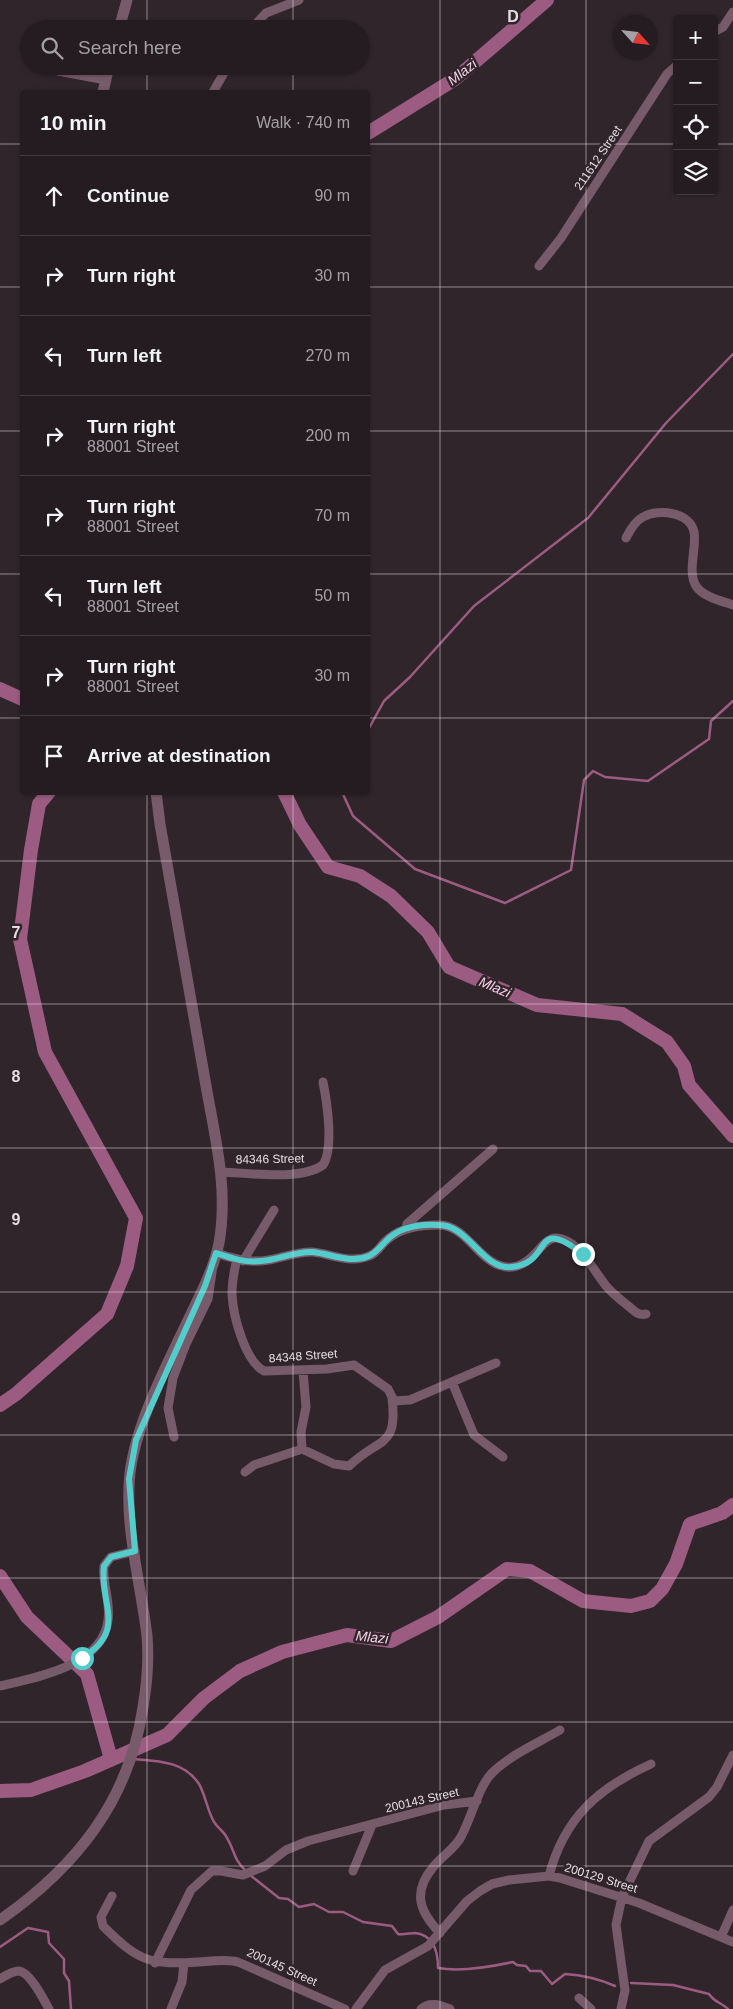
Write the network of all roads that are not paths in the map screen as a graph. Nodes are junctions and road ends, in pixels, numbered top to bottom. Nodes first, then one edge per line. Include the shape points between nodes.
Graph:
1 (126, 0) edge
2 (299, 0) edge
3 (733, 12) edge
4 (121, 20) edge
5 (259, 20) edge
6 (718, 30) edge
7 (673, 69) edge
8 (79, 75) edge
9 (107, 75) edge
10 (223, 75) edge
11 (106, 80) junction
12 (104, 90) edge
13 (215, 90) edge
14 (539, 266) dead end
15 (626, 538) dead end
16 (733, 605) edge
17 (156, 795) edge
18 (323, 1082) dead end
19 (493, 1149) dead end
20 (222, 1172) junction
21 (274, 1210) dead end
22 (406, 1229) junction
23 (215, 1258) junction
24 (236, 1259) junction
25 (646, 1314) dead end
26 (496, 1363) dead end
27 (303, 1371) junction
28 (452, 1382) junction
29 (392, 1398) junction
30 (174, 1437) dead end
31 (302, 1449) junction
32 (503, 1457) dead end
33 (245, 1472) dead end
34 (135, 1551) junction
35 (0, 1686) edge
36 (560, 1730) dead end
37 (733, 1755) edge
38 (651, 1764) dead end
39 (477, 1801) junction
40 (372, 1825) junction
41 (353, 1871) dead end
42 (549, 1876) junction
43 (112, 1896) dead end
44 (622, 1897) junction
45 (733, 1910) edge
46 (0, 1920) edge
47 (438, 1935) junction
48 (721, 1937) junction
49 (733, 1942) edge
50 (154, 1963) junction
51 (184, 1963) junction
52 (0, 1979) edge
53 (579, 1998) dead end
54 (49, 2009) edge
55 (171, 2009) edge
56 (345, 2009) edge
57 (356, 2009) edge
58 (421, 2009) edge
59 (450, 2009) edge
60 (591, 2009) edge
61 (621, 2009) edge

1 - 4 street
2 - 5 street via 266,13
3 - 6 street
7 - 14 street, 211612 Street via 553,250
8 - 11 street
9 - 11 street
10 - 13 street
11 - 12 street
15 - 16 street via 640,518 652,513 685,518 691,523 694,533 693,573 696,586 702,592
17 - 20 street
18 - 20 street, 84346 Street via 329,1140 323,1165 312,1171 285,1174
19 - 22 street via 407,1224
20 - 23 street via 222,1215
21 - 24 street
22 - 24 street via 368,1257 359,1259 304,1252 262,1261
22 - 25 street via 429,1225 454,1228 479,1251 505,1267 522,1265 533,1258 549,1239 564,1240 589,1260 615,1295 636,1313
23 - 24 street
23 - 30 street via 208,1299 172,1378 168,1408
23 - 34 street via 136,1440 129,1479
24 - 27 street, 84348 Street via 233,1301 249,1357 264,1371
26 - 28 street
27 - 29 street, 84348 Street via 354,1365 388,1389
27 - 31 street via 306,1407 302,1422
28 - 29 street via 410,1400 397,1402
28 - 32 street via 474,1435
29 - 31 street via 394,1419 391,1433 349,1466 334,1464
31 - 33 street via 254,1465
34 - 35 street via 111,1557 104,1566 109,1612 102,1640 82,1658 52,1674
34 - 46 street via 148,1667 131,1759 115,1797 92,1835 50,1881
36 - 39 street via 490,1775
37 - 44 street via 709,1797 649,1841
38 - 42 street via 619,1779 584,1807 560,1843
39 - 40 street, 200143 Street via 444,1805
39 - 47 street via 460,1839 434,1866 422,1888 420,1906
40 - 41 street, 200143 Street
40 - 50 street, 200143 Street via 296,1845 265,1866 243,1875 212,1871 191,1890
42 - 44 street, 200129 Street
42 - 47 street, 200129 Street via 492,1884 467,1901
43 - 50 street via 101,1917 103,1926 141,1957
44 - 48 street, 200129 Street
44 - 61 street via 616,1924 626,1990
45 - 48 street
47 - 57 street, 200129 Street via 428,1946 385,1970
48 - 49 street, 200129 Street
50 - 51 street, 200145 Street
51 - 55 street via 182,1982
51 - 56 street, 200145 Street via 238,1962
52 - 54 street via 16,1971 23,1972
53 - 60 street
58 - 59 street via 434,2004

